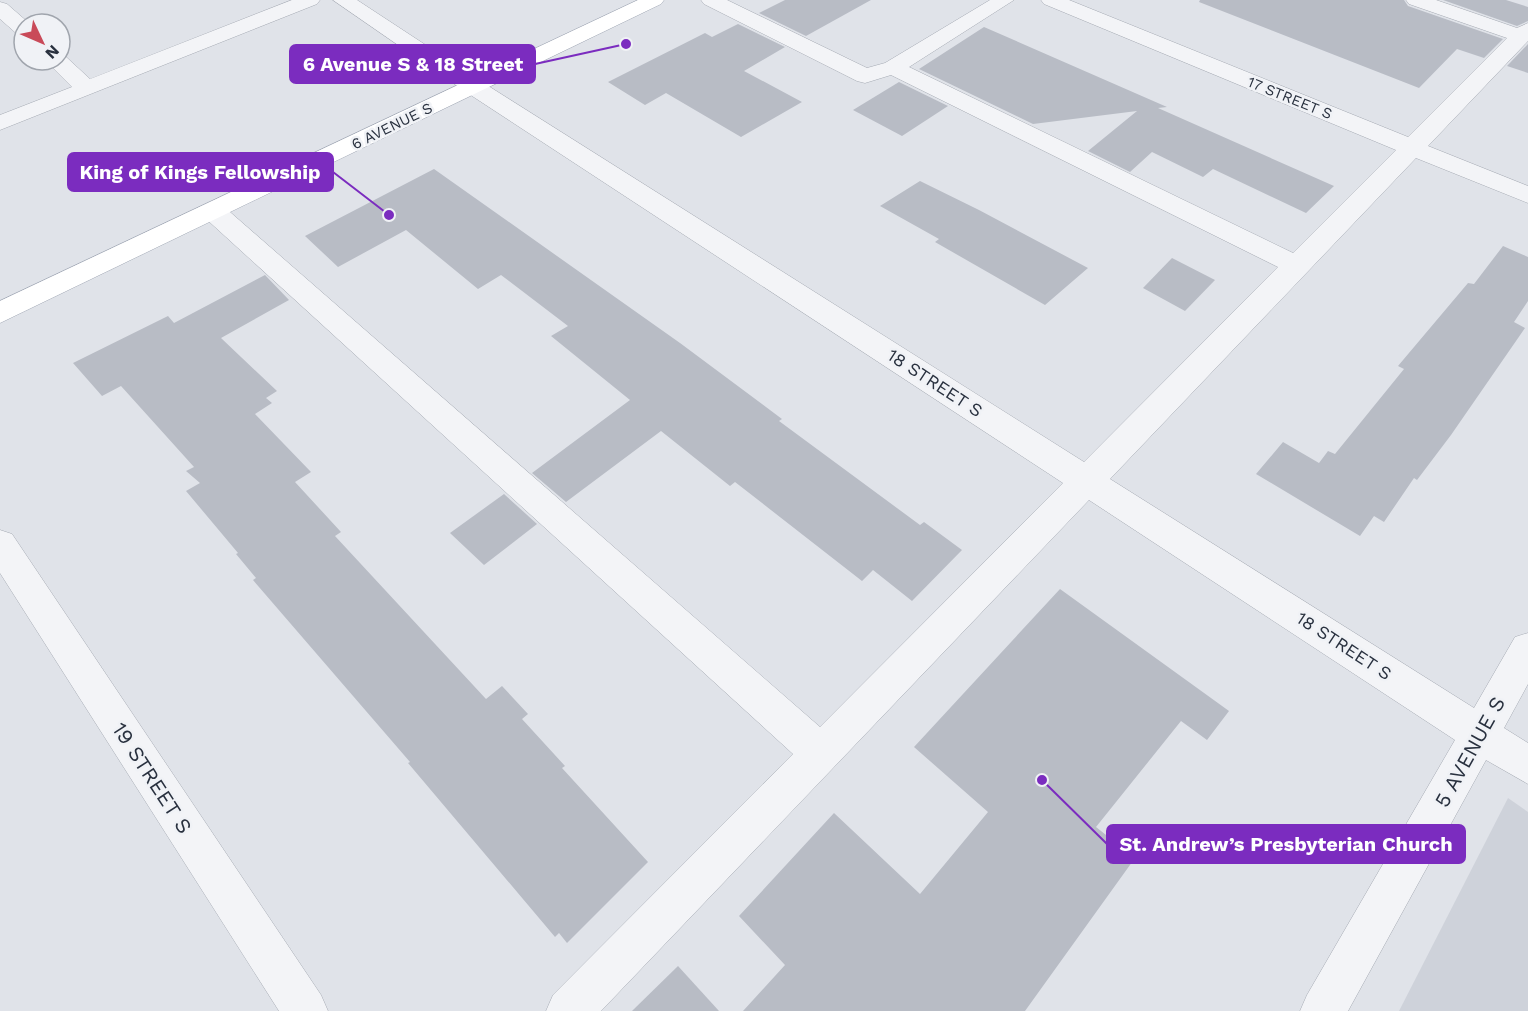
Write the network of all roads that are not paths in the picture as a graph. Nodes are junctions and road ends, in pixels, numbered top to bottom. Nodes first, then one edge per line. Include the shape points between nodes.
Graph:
1 (310, 0) edge
2 (344, 0) edge
3 (654, 0) edge
4 (711, 0) edge
5 (1004, 0) edge
6 (1051, 0) edge
7 (1416, 0) edge
8 (0, 8) edge
9 (12, 19) edge
10 (1524, 33) edge
11 (893, 68) junction
12 (69, 72) edge
13 (474, 87) junction
14 (87, 89) junction
15 (0, 123) edge
16 (1410, 147) junction
17 (1528, 195) edge
18 (213, 211) junction
19 (1296, 264) junction
20 (0, 313) edge
21 (1086, 480) junction
22 (0, 544) edge
23 (1528, 649) edge
24 (1481, 734) junction
25 (821, 753) junction
26 (1528, 765) edge
27 (305, 1011) edge
28 (569, 1011) edge
29 (1323, 1011) edge

1 - 14 street
2 - 13 street, 18 STREET S
3 - 13 main road, 6 AVENUE S
4 - 11 street via 865,76
5 - 11 street
6 - 16 street, 17 STREET S
7 - 10 street
8 - 9 street
10 - 16 street
11 - 19 street
12 - 14 street
13 - 18 main road, 6 AVENUE S
13 - 21 street, 18 STREET S
14 - 15 street
16 - 17 street, 17 STREET S
16 - 19 street
18 - 20 main road, 6 AVENUE S
18 - 25 street
19 - 21 street
21 - 24 street, 18 STREET S
21 - 25 street
22 - 27 street, 19 STREET S
23 - 24 street, 5 AVENUE S
24 - 26 street, 18 STREET S
24 - 29 street, 5 AVENUE S
25 - 28 street

